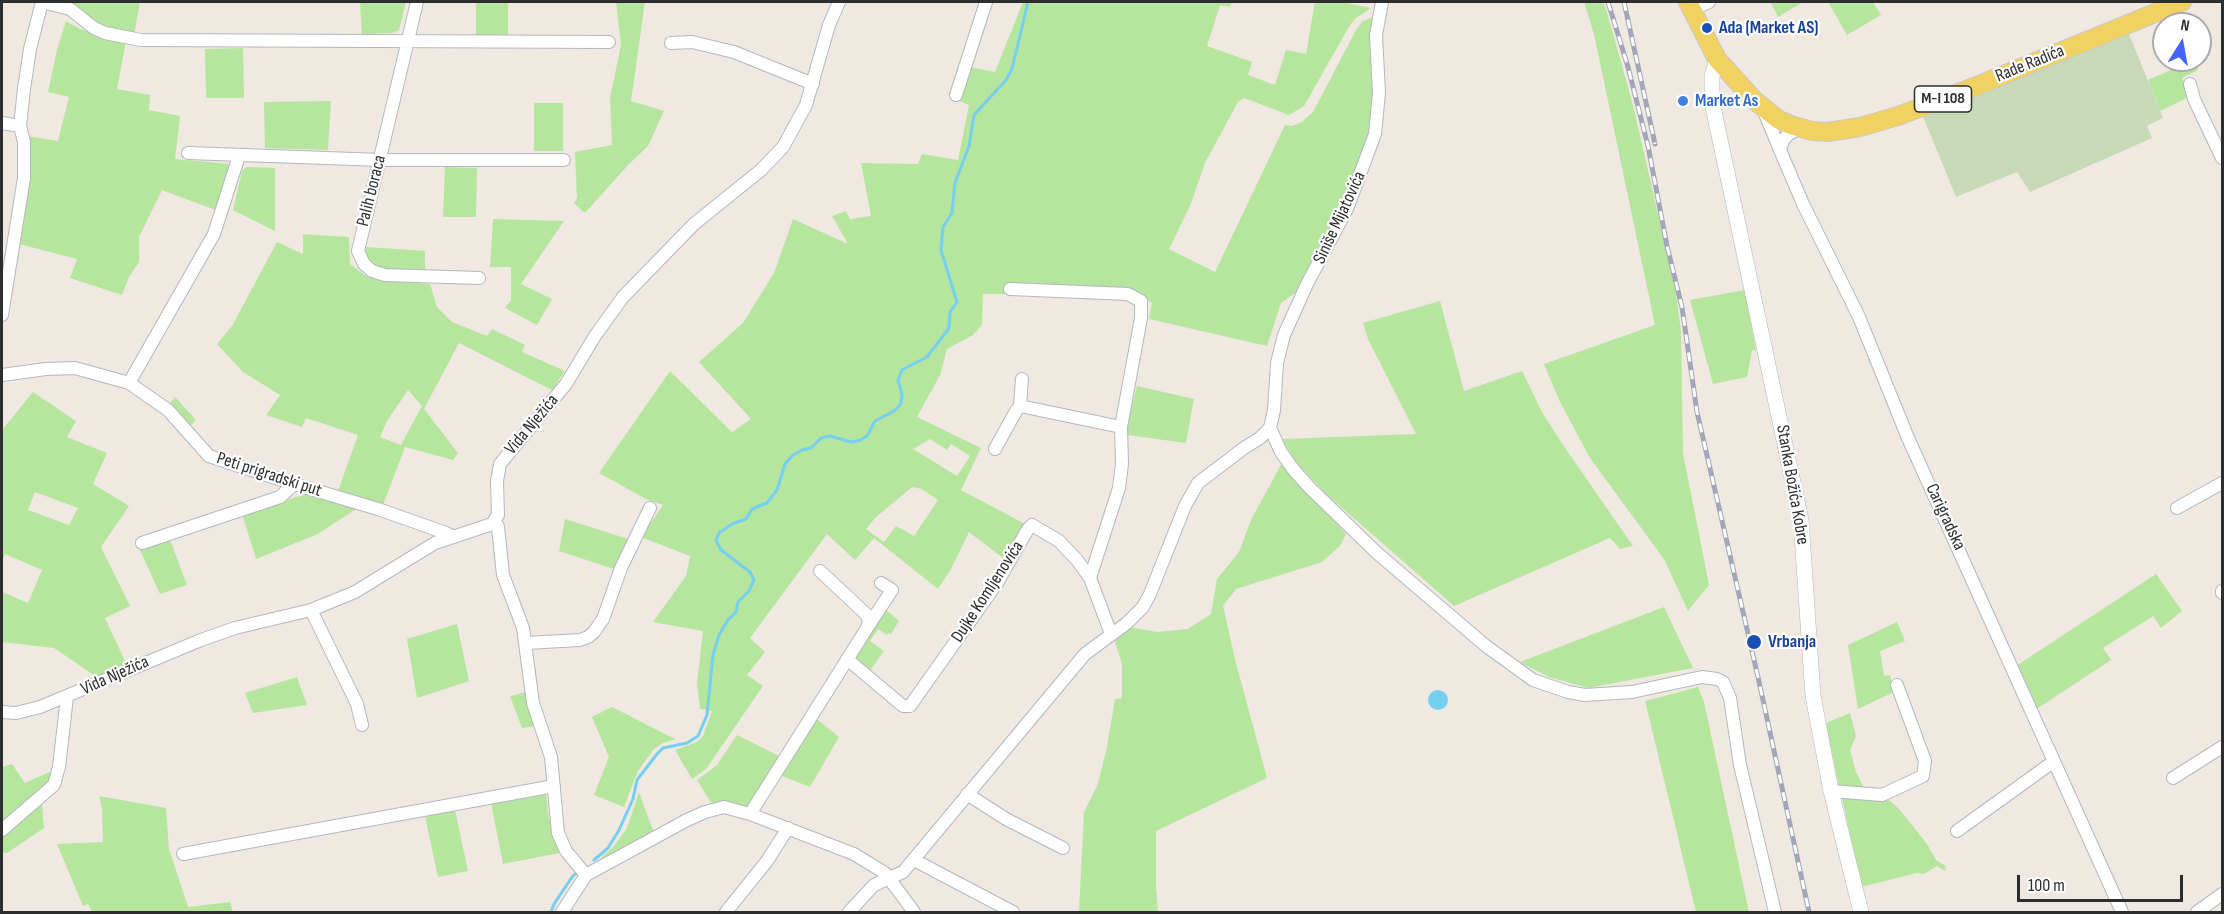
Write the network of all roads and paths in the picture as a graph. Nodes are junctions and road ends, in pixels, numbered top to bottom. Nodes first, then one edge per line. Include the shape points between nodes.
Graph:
1 (42, 2) edge
2 (417, 2) edge
3 (839, 2) edge
4 (986, 2) edge
5 (1382, 2) edge
6 (1709, 2) edge
7 (2182, 2) edge
8 (1690, 6) edge
9 (406, 42) junction
10 (609, 42) dead end
11 (671, 43) dead end
12 (1717, 59) junction
13 (813, 84) junction
14 (2190, 84) dead end
15 (1739, 85) junction
16 (1711, 90) junction
17 (956, 95) dead end
18 (1762, 108) junction
19 (2, 123) edge
20 (20, 126) junction
21 (1800, 128) junction
22 (1780, 150) junction
23 (188, 153) dead end
24 (239, 156) junction
25 (2223, 158) edge
26 (381, 160) junction
27 (564, 160) dead end
28 (7, 261) edge
29 (479, 278) dead end
30 (1010, 289) dead end
31 (2, 315) edge
32 (2, 375) edge
33 (1022, 379) dead end
34 (129, 382) junction
35 (1020, 406) junction
36 (1121, 427) junction
37 (1270, 428) junction
38 (995, 449) dead end
39 (2223, 483) edge
40 (294, 484) junction
41 (650, 508) dead end
42 (2177, 508) dead end
43 (495, 521) junction
44 (454, 537) junction
45 (142, 543) dead end
46 (820, 571) dead end
47 (1090, 578) junction
48 (880, 583) dead end
49 (311, 610) junction
50 (867, 628) junction
51 (1111, 634) junction
52 (526, 643) junction
53 (847, 659) junction
54 (1897, 684) dead end
55 (68, 697) junction
56 (2, 712) edge
57 (362, 725) dead end
58 (2223, 747) edge
59 (2053, 762) junction
60 (2174, 778) dead end
61 (554, 786) junction
62 (1831, 791) junction
63 (967, 794) junction
64 (750, 814) junction
65 (788, 828) junction
66 (2, 830) edge
67 (1957, 831) dead end
68 (1063, 848) dead end
69 (183, 854) dead end
70 (914, 860) junction
71 (586, 875) junction
72 (888, 878) junction
73 (2223, 894) edge
74 (562, 912) edge
75 (726, 912) edge
76 (849, 912) edge
77 (914, 912) edge
78 (1013, 912) edge
79 (1775, 912) edge
80 (1861, 912) edge
81 (2122, 912) edge
82 (2198, 912) edge

1 - 9 street via 70,9 105,33 141,40
1 - 20 street via 30,49
2 - 9 street, Palih boraca
3 - 13 street, Vida Nježića
4 - 17 street
5 - 37 street, Siniše Mijatovića via 1376,35 1379,93 1375,134 1347,209 1284,335 1276,363
6 - 8 street
7 - 21 main road, Rade Radića / M-I 108 via 1884,121 1828,132
8 - 12 main road, Rade Radića / M-I 108
9 - 10 street
9 - 26 street, Palih boraca
11 - 13 street via 692,42 741,54
12 - 15 main road, Rade Radića / M-I 108
12 - 16 street, Stanka Božića Kobre
13 - 43 street, Vida Nježića via 783,147 694,224 633,285 566,384 506,454 498,472
14 - 25 street
15 - 16 street via 1722,83
15 - 18 main road, Rade Radića / M-I 108
16 - 62 street, Stanka Božića Kobre via 1801,520 1810,671
18 - 21 main road, Rade Radića / M-I 108
18 - 22 street, Carigradska
19 - 20 street
20 - 28 street via 24,178
21 - 22 street via 1788,134
22 - 59 street, Carigradska via 1859,317 1908,438
23 - 24 street
24 - 26 street
24 - 34 street via 213,234
26 - 27 street
26 - 29 street, Palih boraca via 358,250 364,264 385,275
28 - 31 street
30 - 36 street via 1128,294 1141,302 1142,318
32 - 34 street, Peti prigradski put via 75,368
33 - 35 street
34 - 40 street, Peti prigradski put via 168,410 209,456
35 - 36 street
35 - 38 street
36 - 47 street via 1119,488
37 - 51 street via 1198,483 1147,600
37 - 79 street via 1293,469 1377,553 1486,646 1533,680 1586,695 1632,692 1702,677 1723,682 1730,698 1740,765
39 - 42 street
40 - 44 street, Peti prigradski put
40 - 45 street via 280,497
41 - 52 street via 594,632 580,640
43 - 44 street, Vida Nježića
43 - 52 street via 503,575
44 - 49 street, Vida Nježića via 435,543 355,592
46 - 50 street via 867,615
47 - 51 street, Dujke Komljenovića
47 - 53 street, Dujke Komljenovića via 1065,547 1032,525 997,583 910,706 903,706
48 - 50 street via 892,590
49 - 55 street, Vida Nježića via 201,640
49 - 57 street via 357,704
50 - 53 street
51 - 63 street via 1085,654
52 - 61 street via 531,692 551,757
53 - 64 street
54 - 62 street via 1925,761 1923,776 1882,795
55 - 56 street, Vida Nježića via 33,709
55 - 66 street via 54,785
58 - 60 street
59 - 67 street
59 - 81 street, Carigradska
61 - 69 street
61 - 71 street via 561,841
62 - 80 street, Stanka Božića Kobre
63 - 68 street
63 - 70 street
64 - 65 street
64 - 71 street via 724,807 705,812
65 - 72 street via 845,850
65 - 75 street
70 - 72 street via 903,873
70 - 78 street
71 - 74 street
72 - 76 street via 874,885
72 - 77 street
73 - 82 street

